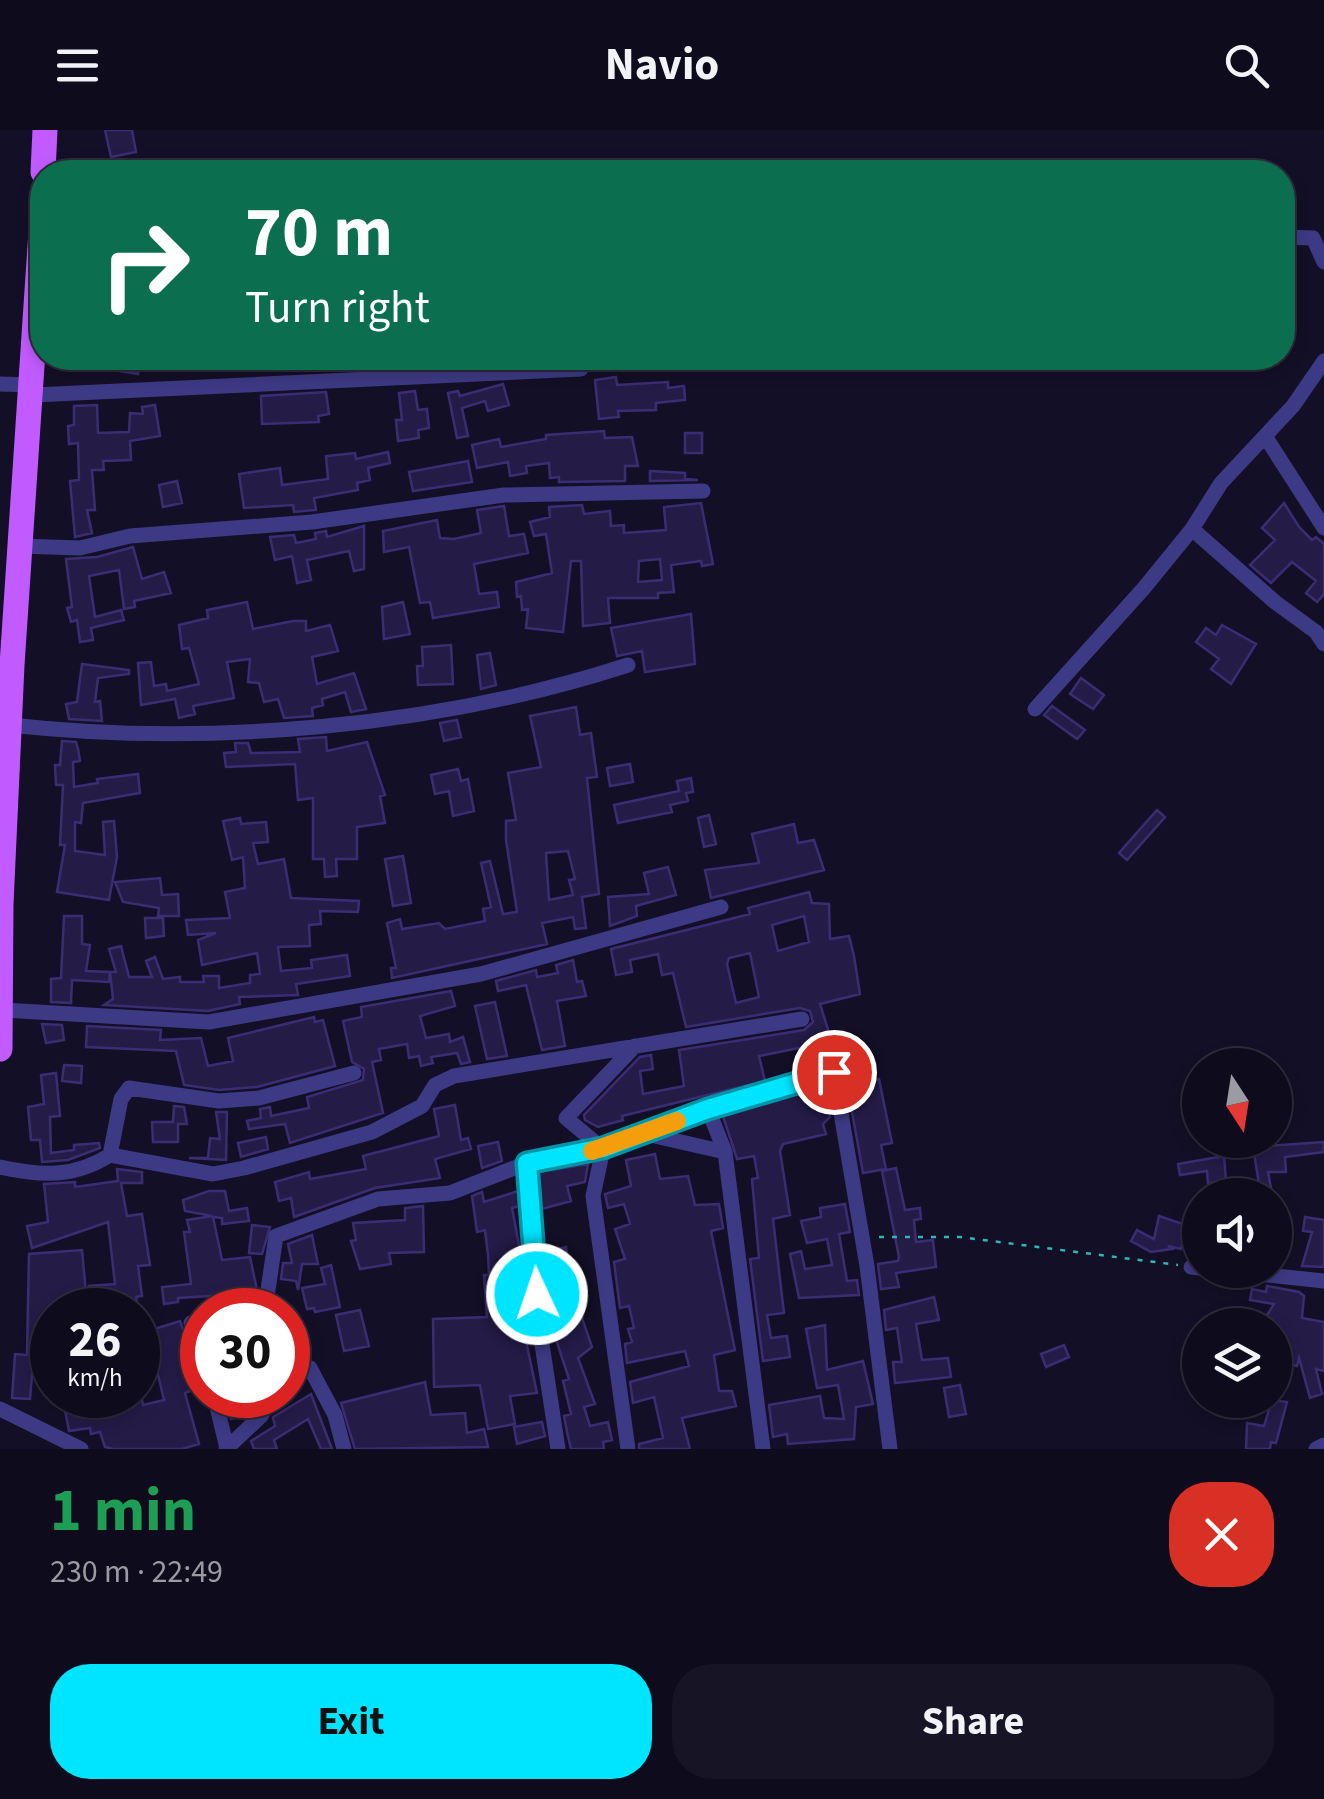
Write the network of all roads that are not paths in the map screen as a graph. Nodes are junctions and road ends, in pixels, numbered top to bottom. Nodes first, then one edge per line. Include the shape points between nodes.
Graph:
1 (45, 130) edge
2 (44, 160) edge
3 (1295, 237) edge
4 (1324, 262) edge
5 (1324, 361) edge
6 (35, 370) edge
7 (581, 370) dead end
8 (0, 384) edge
9 (34, 390) junction
10 (1265, 436) junction
11 (702, 491) dead end
12 (1324, 528) edge
13 (1192, 529) junction
14 (19, 546) junction
15 (1324, 644) edge
16 (6, 664) edge
17 (628, 665) dead end
18 (1036, 709) dead end
19 (10, 725) junction
20 (0, 904) edge
21 (721, 907) dead end
22 (3, 1010) junction
23 (802, 1019) dead end
24 (634, 1046) junction
25 (0, 1049) edge
26 (354, 1073) dead end
27 (708, 1109) junction
28 (645, 1134) junction
29 (603, 1148) junction
30 (725, 1152) junction
31 (110, 1155) junction
32 (527, 1163) junction
33 (0, 1167) edge
34 (1292, 1278) edge
35 (1324, 1281) edge
36 (268, 1288) edge
37 (310, 1368) edge
38 (0, 1409) edge
39 (219, 1418) edge
40 (259, 1418) edge
41 (1324, 1445) edge
42 (81, 1449) edge
43 (226, 1449) edge
44 (344, 1449) edge
45 (558, 1449) edge
46 (628, 1449) edge
47 (763, 1449) edge
48 (890, 1449) edge
49 (1316, 1449) edge

1 - 2 main road
3 - 4 street via 1313,238
5 - 10 street
6 - 9 main road
7 - 9 street
8 - 9 street
9 - 14 main road
10 - 12 street
10 - 13 street via 1220,483
11 - 14 street via 504,495 312,522 130,536 80,548
13 - 15 street
13 - 18 street
14 - 16 main road
16 - 19 main road
17 - 19 street via 499,699 316,728 82,733
19 - 20 main road
20 - 22 main road
21 - 22 street via 480,974 209,1022
22 - 25 main road
23 - 24 street
24 - 29 street via 566,1118
24 - 31 street via 454,1076 436,1085 422,1106 372,1132 244,1168 212,1174
26 - 31 street via 219,1101 129,1088
27 - 28 street
27 - 30 street
27 - 48 street via 834,1072
28 - 29 street
28 - 30 street
29 - 32 street
29 - 46 street via 593,1196
30 - 47 street
31 - 33 street via 86,1171 60,1174
32 - 36 street via 450,1193 378,1199 276,1236
32 - 45 street via 538,1318
34 - 35 street
37 - 44 street
38 - 42 street
39 - 43 street
40 - 43 street
41 - 49 street

